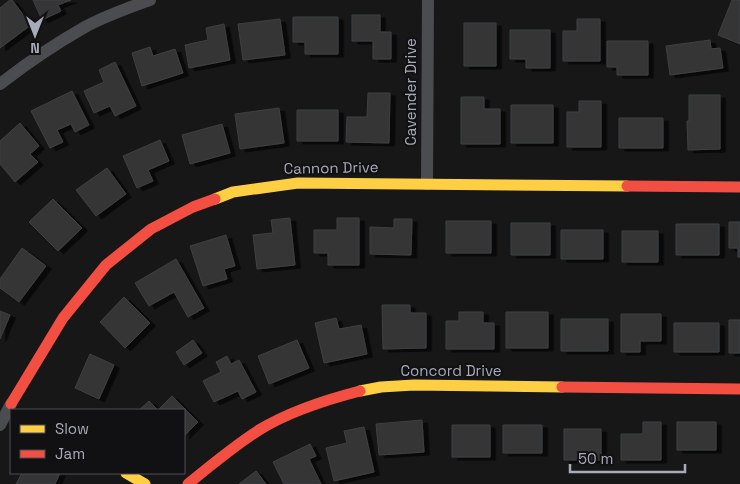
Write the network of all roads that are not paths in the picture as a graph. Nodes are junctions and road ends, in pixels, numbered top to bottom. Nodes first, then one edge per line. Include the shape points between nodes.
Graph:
1 (150, 0) edge
2 (428, 0) edge
3 (0, 84) edge
4 (427, 184) junction
5 (740, 186) edge
6 (740, 389) edge
7 (0, 397) edge
8 (17, 407) edge
9 (10, 414) edge
10 (0, 425) edge
11 (128, 474) edge
12 (145, 484) edge
13 (188, 484) edge

1 - 3 street via 85,27
2 - 4 street, Cavender Drive
4 - 5 street, Cannon Drive
4 - 8 street, Cannon Drive via 298,182 233,192 192,207 151,229 106,265 63,318
6 - 13 street, Concord Drive via 414,385 378,388 314,405 271,423
7 - 8 street
9 - 10 street, Cannon Drive
11 - 12 street

